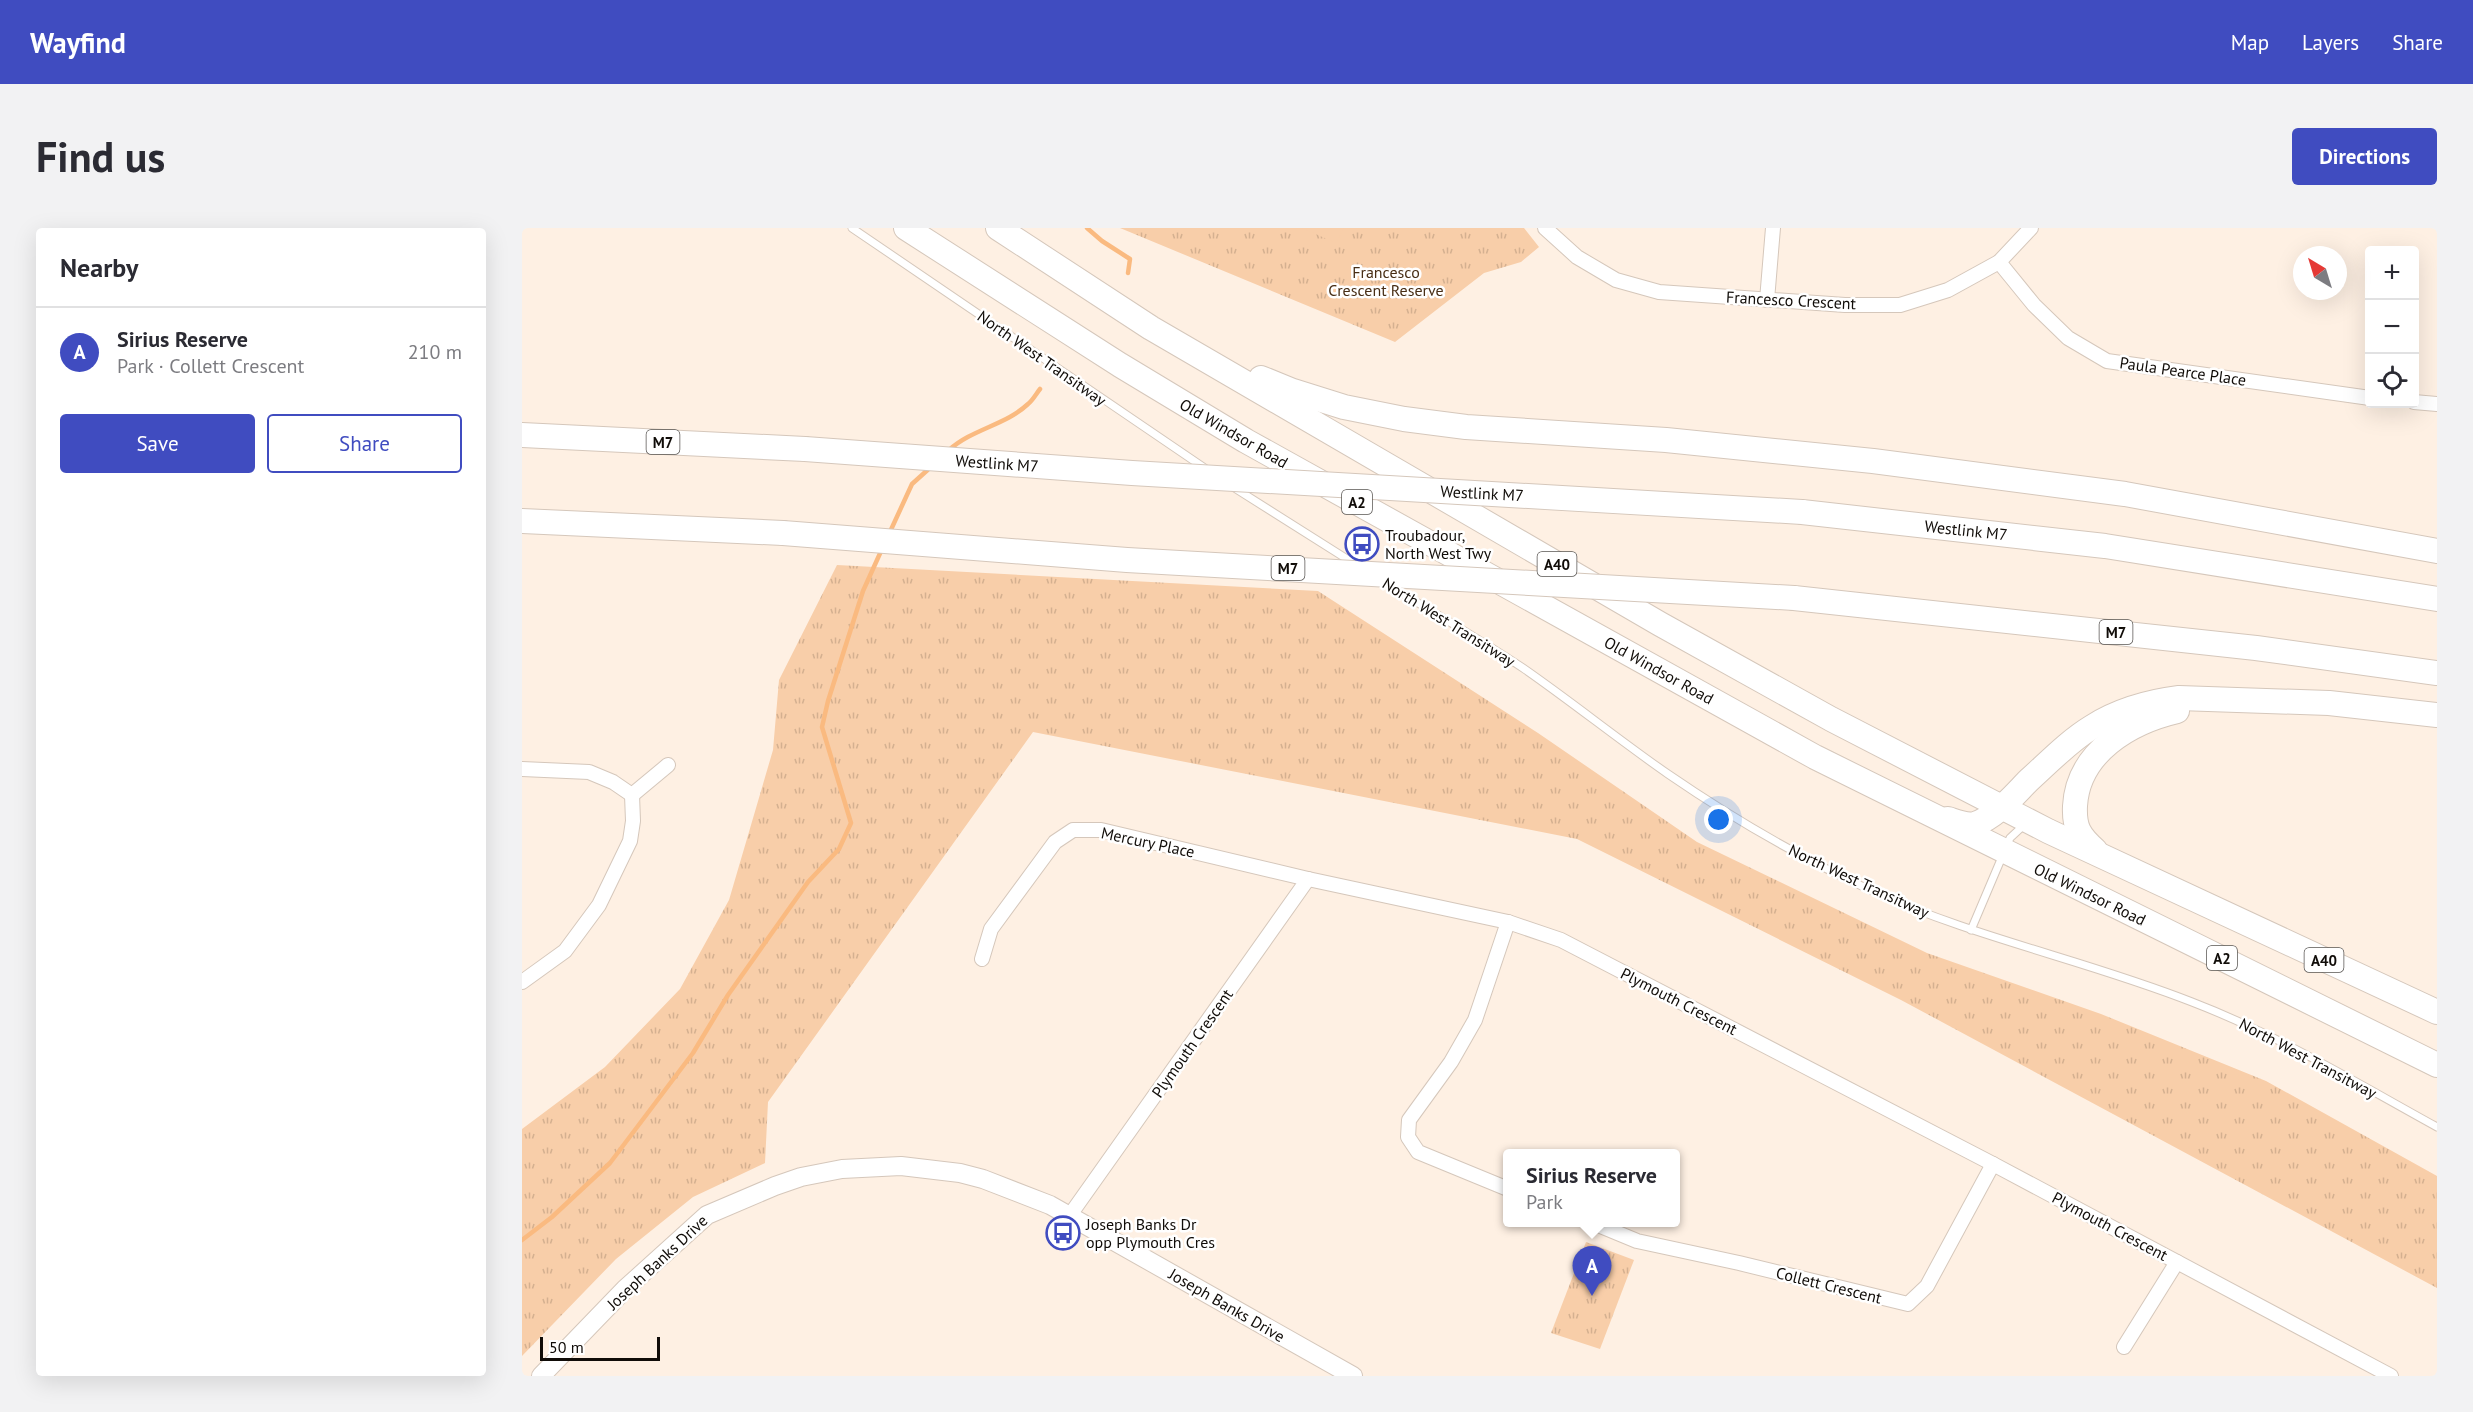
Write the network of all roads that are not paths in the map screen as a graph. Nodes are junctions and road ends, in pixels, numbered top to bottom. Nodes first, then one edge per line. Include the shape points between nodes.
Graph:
1 (852, 228) edge
2 (906, 228) edge
3 (998, 228) edge
4 (1545, 228) edge
5 (1773, 228) edge
6 (2031, 228) edge
7 (1999, 262) junction
8 (1767, 300) junction
9 (1151, 328) junction
10 (2365, 397) edge
11 (2419, 402) edge
12 (2437, 404) edge
13 (522, 435) edge
14 (522, 521) edge
15 (2437, 551) edge
16 (2437, 599) edge
17 (2437, 673) edge
18 (2329, 703) junction
19 (2437, 715) edge
20 (668, 765) dead end
21 (522, 769) edge
22 (632, 795) junction
23 (2002, 807) junction
24 (1920, 810) junction
25 (2032, 822) junction
26 (2005, 852) junction
27 (2103, 856) junction
28 (1308, 879) junction
29 (1508, 922) junction
30 (1971, 930) junction
31 (982, 959) dead end
32 (522, 982) edge
33 (2437, 1012) edge
34 (2437, 1065) edge
35 (2437, 1127) edge
36 (1993, 1164) junction
37 (1503, 1187) edge
38 (1070, 1215) junction
39 (1603, 1227) edge
40 (2178, 1262) junction
41 (2124, 1347) dead end
42 (541, 1376) edge
43 (1353, 1376) edge
44 (2391, 1376) edge

1 - 30 lane, North West Transitway via 1159,439 1521,667 1727,813 1872,891
2 - 24 highway, Old Windsor Road / A2 via 1246,441 1815,757
3 - 9 highway
4 - 8 street, Francesco Crescent via 1577,257 1616,280 1659,292
5 - 8 street
6 - 7 street, Francesco Crescent
7 - 8 street, Francesco Crescent via 1948,290 1900,304
7 - 10 street, Paula Pearce Place via 2068,338 2107,361
9 - 15 highway via 1293,391 1344,407 1404,419 1873,461 2125,494
9 - 23 highway, A40 via 1660,624 1831,719
11 - 12 street
13 - 16 highway, Westlink M7 / M7, bridge via 805,449 1144,474 1802,512 2105,546
14 - 17 highway, M7, bridge via 783,533 1127,560 1794,598 2256,648
18 - 19 highway
18 - 23 highway via 2179,698 2133,707 2073,740
18 - 27 highway via 2190,707 2156,716 2122,733 2093,757 2077,791 2074,815 2078,833
20 - 22 street
21 - 22 street via 589,772
22 - 32 street via 630,841 599,904 565,951
23 - 24 highway via 1975,824
23 - 25 highway, A40
24 - 26 highway, Old Windsor Road / A2
25 - 26 lane via 2010,838
25 - 27 highway, A40
26 - 30 lane
26 - 34 highway, Old Windsor Road / A2
27 - 33 highway, A40
28 - 29 street, Plymouth Crescent
28 - 31 street, Mercury Place via 1101,830 1073,830 1055,843 991,929
28 - 38 street, Plymouth Crescent
29 - 36 street, Plymouth Crescent via 1561,940
29 - 37 street via 1475,1020 1451,1062 1409,1120 1408,1137 1418,1152
30 - 35 lane, North West Transitway via 2193,1002 2293,1047
36 - 39 street, Collett Crescent via 1927,1286 1908,1304 1637,1241
36 - 40 street, Plymouth Crescent
38 - 42 street, Joseph Banks Drive via 1008,1188 952,1172 871,1166 801,1178 707,1215 625,1289
38 - 43 street, Joseph Banks Drive
40 - 41 street
40 - 44 street, Plymouth Crescent

